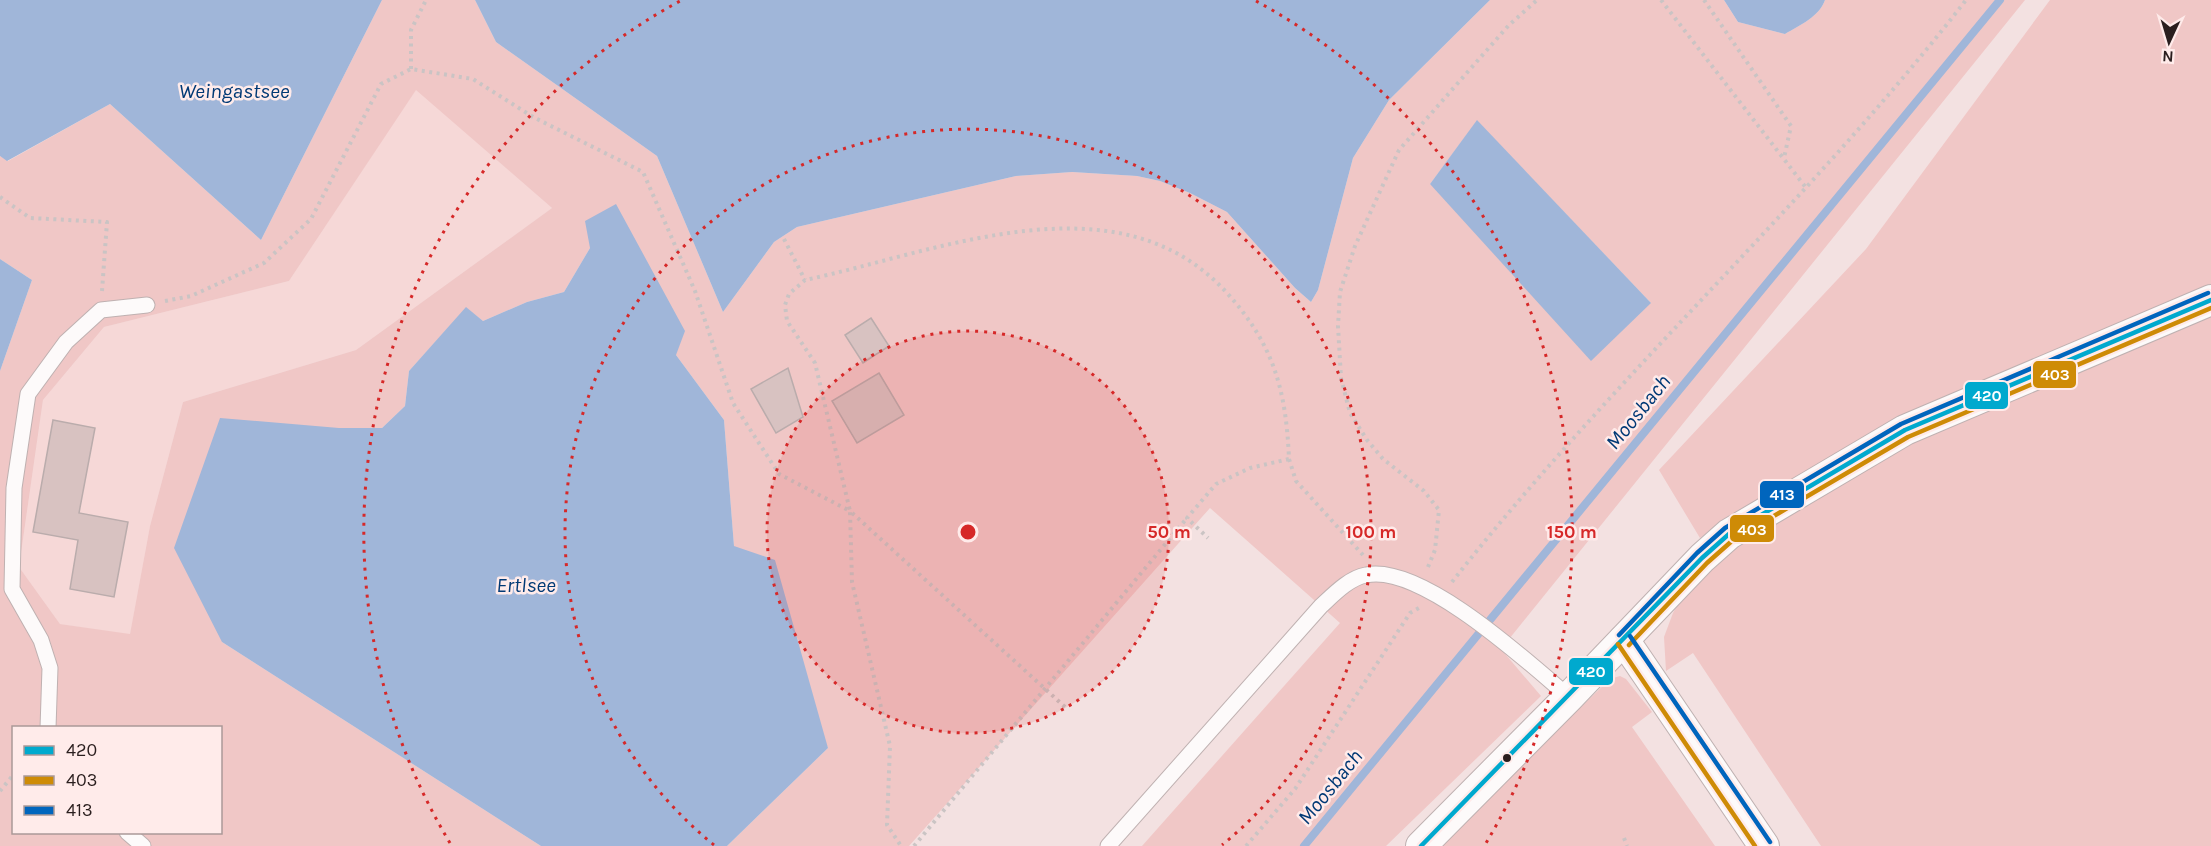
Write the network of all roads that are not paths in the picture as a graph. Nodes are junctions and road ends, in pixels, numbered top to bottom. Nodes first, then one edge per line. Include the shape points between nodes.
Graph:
1 (2211, 300) edge
2 (147, 305) road end
3 (1624, 640) junction
4 (1569, 697) junction
5 (48, 726) edge
6 (129, 834) edge
7 (143, 846) edge
8 (1108, 846) edge
9 (1421, 846) edge
10 (1764, 846) edge

1 - 3 street via 1905,429 1729,534
2 - 5 lane via 101,310 66,342 28,394 14,488 12,589 41,640 50,668
3 - 4 street
3 - 10 street
4 - 8 lane via 1441,595 1380,573 1364,575 1321,606
4 - 9 street
6 - 7 lane

